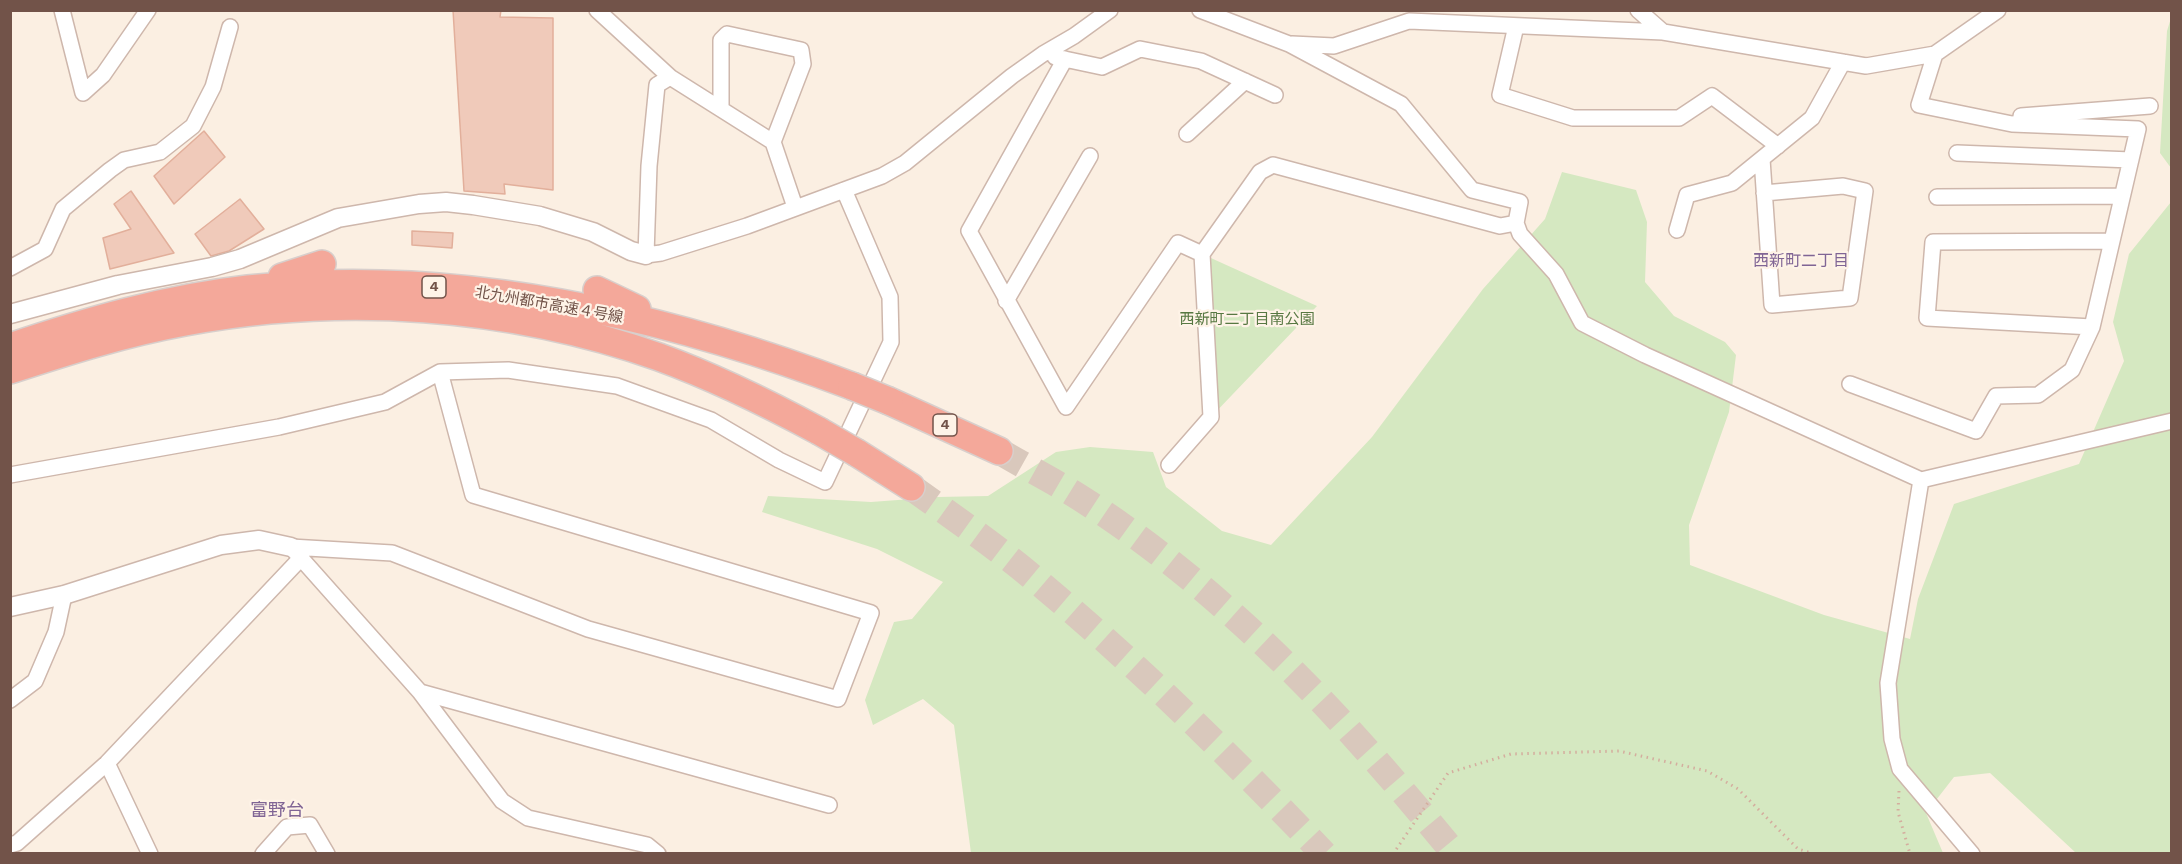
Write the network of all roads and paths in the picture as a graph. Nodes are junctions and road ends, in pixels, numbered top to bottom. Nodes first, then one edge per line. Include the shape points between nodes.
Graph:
1 (62, 10) edge
2 (148, 10) edge
3 (597, 10) edge
4 (1110, 10) edge
5 (1200, 10) edge
6 (1638, 10) edge
7 (1998, 10) edge
8 (1516, 26) junction
9 (230, 27) dead end
10 (1664, 32) junction
11 (1289, 44) junction
12 (1043, 54) junction
13 (1935, 54) junction
14 (1065, 59) junction
15 (1843, 62) junction
16 (670, 77) junction
17 (1245, 81) junction
18 (1275, 95) dead end
19 (2151, 105) dead end
20 (721, 110) junction
21 (1989, 119) junction
22 (1187, 134) dead end
23 (773, 142) junction
24 (1778, 146) junction
25 (1957, 153) dead end
26 (1090, 156) dead end
27 (1762, 159) junction
28 (2131, 160) junction
29 (844, 190) junction
30 (1764, 193) dead end
31 (2122, 196) junction
32 (1937, 197) dead end
33 (795, 207) junction
34 (1516, 223) junction
35 (1677, 230) dead end
36 (2112, 241) junction
37 (1202, 254) junction
38 (646, 255) junction
39 (322, 264) dead end
40 (10, 268) edge
41 (247, 289) junction
42 (597, 290) dead end
43 (1006, 301) junction
44 (10, 314) edge
45 (2091, 327) junction
46 (684, 332) junction
47 (10, 347) edge
48 (10, 370) edge
49 (440, 372) junction
50 (1850, 384) dead end
51 (2172, 421) edge
52 (999, 451) tunnel mouth
53 (1170, 465) dead end
54 (10, 475) edge
55 (1921, 480) junction
56 (911, 488) tunnel mouth
57 (296, 552) junction
58 (64, 595) junction
59 (10, 608) edge
60 (420, 692) junction
61 (10, 700) edge
62 (107, 763) junction
63 (1900, 769) junction
64 (829, 805) dead end
65 (10, 845) edge
66 (150, 854) edge
67 (263, 854) edge
68 (327, 854) edge
69 (658, 854) edge
70 (1393, 854) edge
71 (1814, 854) edge
72 (1910, 854) edge
73 (1972, 854) edge

1 - 2 street via 83,93 103,75
3 - 16 street
4 - 12 street
5 - 11 street
6 - 10 street
7 - 13 street
8 - 10 street
8 - 11 street via 1409,21 1334,46
8 - 24 street via 1500,95 1573,118 1679,118 1712,96
9 - 40 street via 213,87 192,126 160,152 124,160 110,170 63,209 45,249
10 - 15 street
11 - 34 street via 1401,104 1472,190 1520,202
12 - 14 street
12 - 29 street via 905,163
13 - 15 street via 1866,66
13 - 21 street via 1919,105
14 - 17 street via 1102,67 1140,49 1201,61
14 - 43 street via 969,231
15 - 24 street via 1812,118
16 - 20 street
16 - 38 street via 657,85
17 - 18 street
17 - 22 street
19 - 21 street
20 - 23 street
20 - 23 street via 721,40 727,34 801,50 803,64
21 - 28 street via 2012,124 2138,129
23 - 33 street
24 - 27 street
25 - 28 street
26 - 43 street
27 - 30 street via 1772,305 1850,298 1865,191 1843,186
27 - 35 street via 1732,183 1687,195
28 - 31 street
29 - 33 street
29 - 49 street via 890,297 891,342 825,482 711,420 617,386 508,370
31 - 32 street
31 - 36 street
33 - 38 street via 725,233
34 - 37 street via 1500,226 1273,165 1260,172
34 - 55 street via 1520,234 1556,274 1582,323
36 - 45 street
36 - 45 street via 1934,242 1927,318
37 - 43 street via 1178,243 1066,407
37 - 53 street via 1211,417
38 - 44 street via 593,232 540,216 446,202 419,204 338,218 240,259 118,285
39 - 41 highway
41 - 46 highway, 北九州都市高速４号線 / 4 via 372,284 472,291 535,299
41 - 47 highway, 北九州都市高速４号線 / 4 via 120,314
42 - 46 highway
45 - 50 street via 2072,370 2038,395 1996,396 1976,431
46 - 52 highway, 北九州都市高速４号線 / 4, bridge via 852,386
48 - 56 highway, 北九州都市高速４号線 / 4, bridge via 126,334 248,312 377,306 498,317 608,341 708,376 819,431
49 - 54 street via 385,402 279,427
49 - 57 street via 473,495 871,613 838,699 588,629 392,553
51 - 55 street
55 - 63 street via 1888,683 1892,739
57 - 58 street via 259,540 221,545
57 - 60 street
57 - 62 street
58 - 59 street
58 - 61 street via 56,632 35,681
60 - 64 street
60 - 69 street via 502,801 528,818 647,845
62 - 65 street
62 - 66 street
63 - 72 path via 1898,812
63 - 73 street
67 - 68 street via 287,827 310,825
70 - 71 path via 1448,773 1511,754 1619,751 1707,771 1738,789 1798,849

